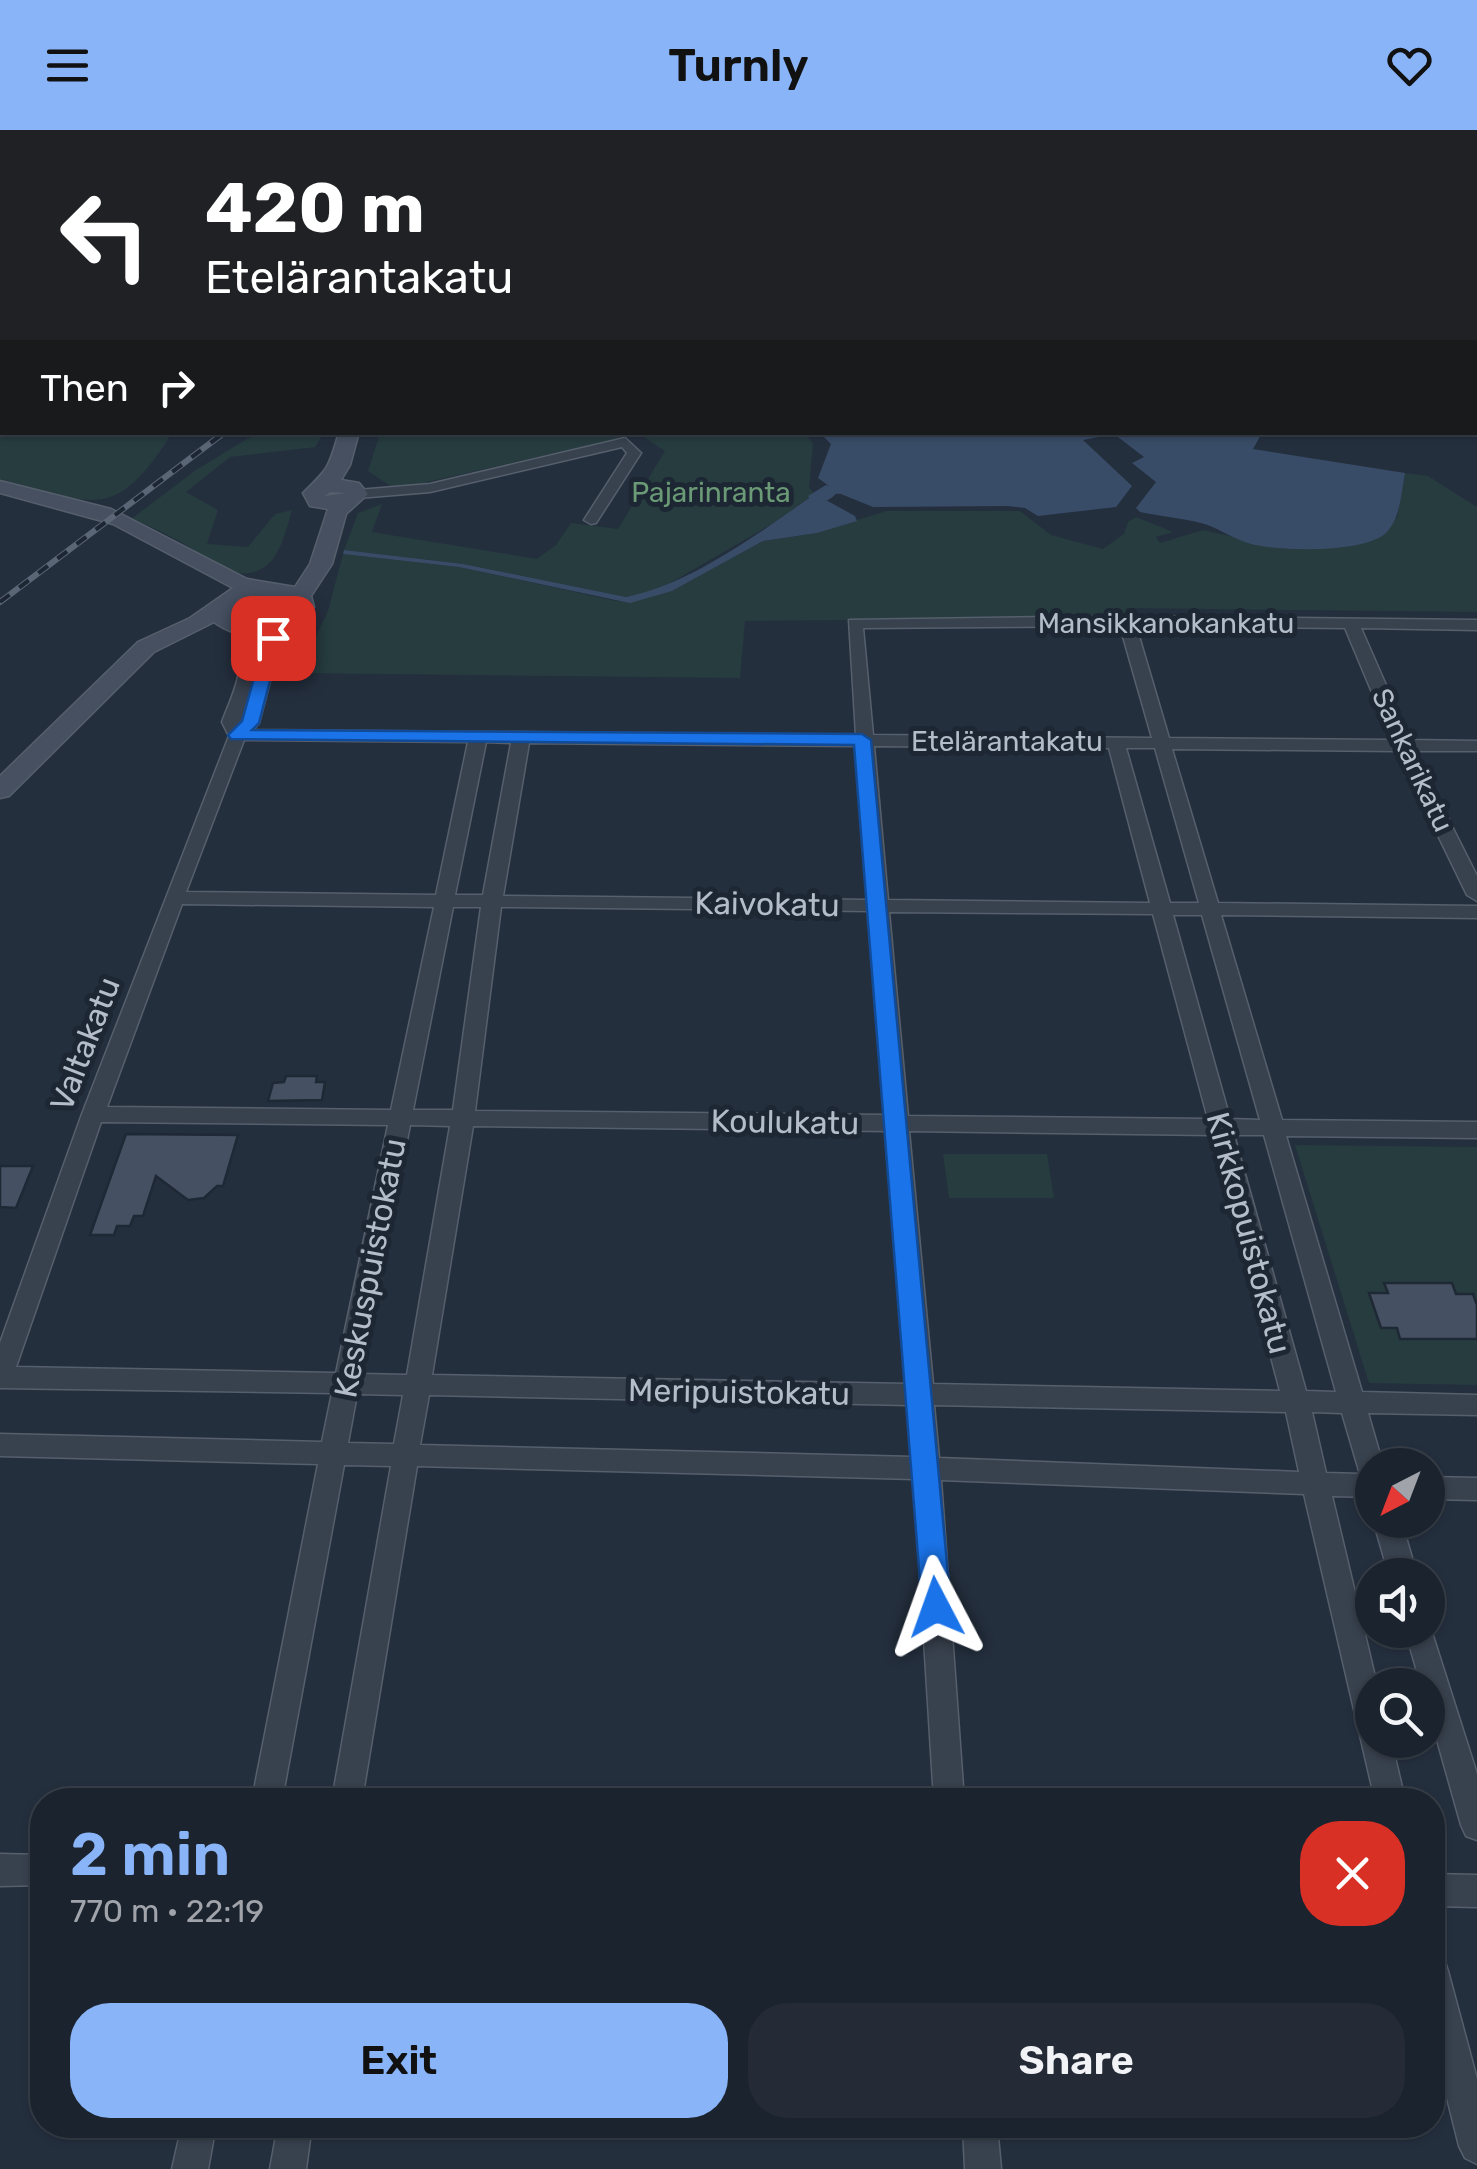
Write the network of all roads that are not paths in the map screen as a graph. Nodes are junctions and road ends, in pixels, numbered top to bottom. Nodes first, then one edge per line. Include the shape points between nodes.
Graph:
1 (348, 435) edge
2 (340, 465) junction
3 (0, 486) edge
4 (322, 494) junction
5 (351, 495) junction
6 (591, 520) dead end
7 (192, 562) junction
8 (262, 588) junction
9 (300, 596) junction
10 (221, 616) junction
11 (1126, 621) junction
12 (283, 624) junction
13 (1352, 624) junction
14 (1477, 625) edge
15 (237, 735) junction
16 (478, 737) junction
17 (521, 737) junction
18 (862, 740) junction
19 (1116, 742) junction
20 (1161, 742) junction
21 (1404, 746) junction
22 (1477, 746) edge
23 (0, 790) edge
24 (1477, 895) edge
25 (176, 898) junction
26 (445, 900) junction
27 (492, 901) junction
28 (877, 905) junction
29 (1160, 908) junction
30 (1209, 909) junction
31 (1477, 912) edge
32 (93, 1114) junction
33 (400, 1117) junction
34 (464, 1117) junction
35 (896, 1123) junction
36 (1271, 1126) junction
37 (1220, 1128) junction
38 (1477, 1130) edge
39 (0, 1378) edge
40 (346, 1385) junction
41 (417, 1385) junction
42 (919, 1395) junction
43 (1296, 1401) junction
44 (1353, 1403) junction
45 (1477, 1405) edge
46 (0, 1445) edge
47 (1365, 1448) edge
48 (334, 1456) junction
49 (407, 1456) junction
50 (927, 1469) junction
51 (1314, 1484) junction
52 (1355, 1485) edge
53 (1445, 1488) edge
54 (1477, 1489) edge
55 (1424, 1648) edge
56 (1358, 1668) edge
57 (1380, 1758) edge
58 (269, 1788) edge
59 (350, 1788) edge
60 (948, 1788) edge
61 (1387, 1788) edge
62 (1477, 1825) edge
63 (0, 1870) edge
64 (30, 1870) edge
65 (1445, 1890) edge
66 (1477, 1891) edge
67 (1445, 2022) edge
68 (196, 2138) edge
69 (293, 2138) edge
70 (981, 2138) edge
71 (1477, 2146) edge
72 (190, 2169) edge
73 (288, 2169) edge
74 (984, 2169) edge

1 - 2 main road
2 - 4 main road
2 - 5 main road
3 - 7 main road via 107,514
4 - 5 main road
4 - 8 main road via 301,570
5 - 6 street via 430,488 625,442 634,453
5 - 9 main road
7 - 8 main road
7 - 10 main road
8 - 9 main road
8 - 10 main road
9 - 12 main road via 300,614
10 - 12 main road via 260,628
10 - 15 street, Valtakatu via 250,640 252,661 231,722
10 - 23 main road via 146,646
11 - 13 street, Mansikkanokankatu
11 - 18 street, Mansikkanokankatu via 854,624
11 - 20 street, Kirkkopuistokatu
12 - 15 street, Valtakatu via 274,634 250,723
13 - 14 street, Mansikkanokankatu
13 - 21 street, Sankarikatu
15 - 16 street, Etelärantakatu
15 - 25 street, Valtakatu
16 - 17 street, Etelärantakatu
16 - 26 street, Keskuspuistokatu
17 - 18 street, Etelärantakatu
17 - 27 street, Keskuspuistokatu
18 - 19 street, Etelärantakatu
18 - 28 street
19 - 20 street, Etelärantakatu
19 - 29 street, Kirkkopuistokatu
20 - 21 street, Etelärantakatu
20 - 30 street, Kirkkopuistokatu
21 - 22 street, Etelärantakatu
21 - 24 street, Sankarikatu
25 - 26 street, Kaivokatu
25 - 32 street, Valtakatu
26 - 27 street, Kaivokatu
26 - 33 street, Keskuspuistokatu
27 - 28 street, Kaivokatu
27 - 34 street, Keskuspuistokatu
28 - 29 street, Kaivokatu
28 - 35 street
29 - 30 street, Kaivokatu
29 - 37 street, Kirkkopuistokatu
30 - 31 street, Kaivokatu
30 - 36 street, Kirkkopuistokatu
32 - 33 street, Koulukatu
32 - 39 street, Valtakatu
33 - 34 street, Koulukatu
33 - 40 street, Keskuspuistokatu
34 - 35 street, Koulukatu
34 - 41 street, Keskuspuistokatu
35 - 37 street, Koulukatu
35 - 42 street
36 - 37 street, Koulukatu
36 - 38 street, Koulukatu
36 - 44 street, Kirkkopuistokatu
37 - 43 street, Kirkkopuistokatu
39 - 40 street, Meripuistokatu
40 - 41 street, Meripuistokatu
40 - 48 street, Keskuspuistokatu
41 - 42 street, Meripuistokatu
41 - 49 street, Keskuspuistokatu
42 - 43 street, Meripuistokatu
42 - 50 street
43 - 44 street, Meripuistokatu
43 - 51 street, Kirkkopuistokatu
44 - 45 street, Meripuistokatu
44 - 47 street, Kirkkopuistokatu
46 - 48 street
48 - 49 street
48 - 58 street, Keskuspuistokatu
49 - 50 street
49 - 59 street, Keskuspuistokatu
50 - 51 street
50 - 60 street
51 - 52 street
51 - 56 street, Kirkkopuistokatu
53 - 54 street
55 - 62 street
57 - 61 street
63 - 64 street
65 - 66 street
67 - 71 street
68 - 72 street
69 - 73 street
70 - 74 street

